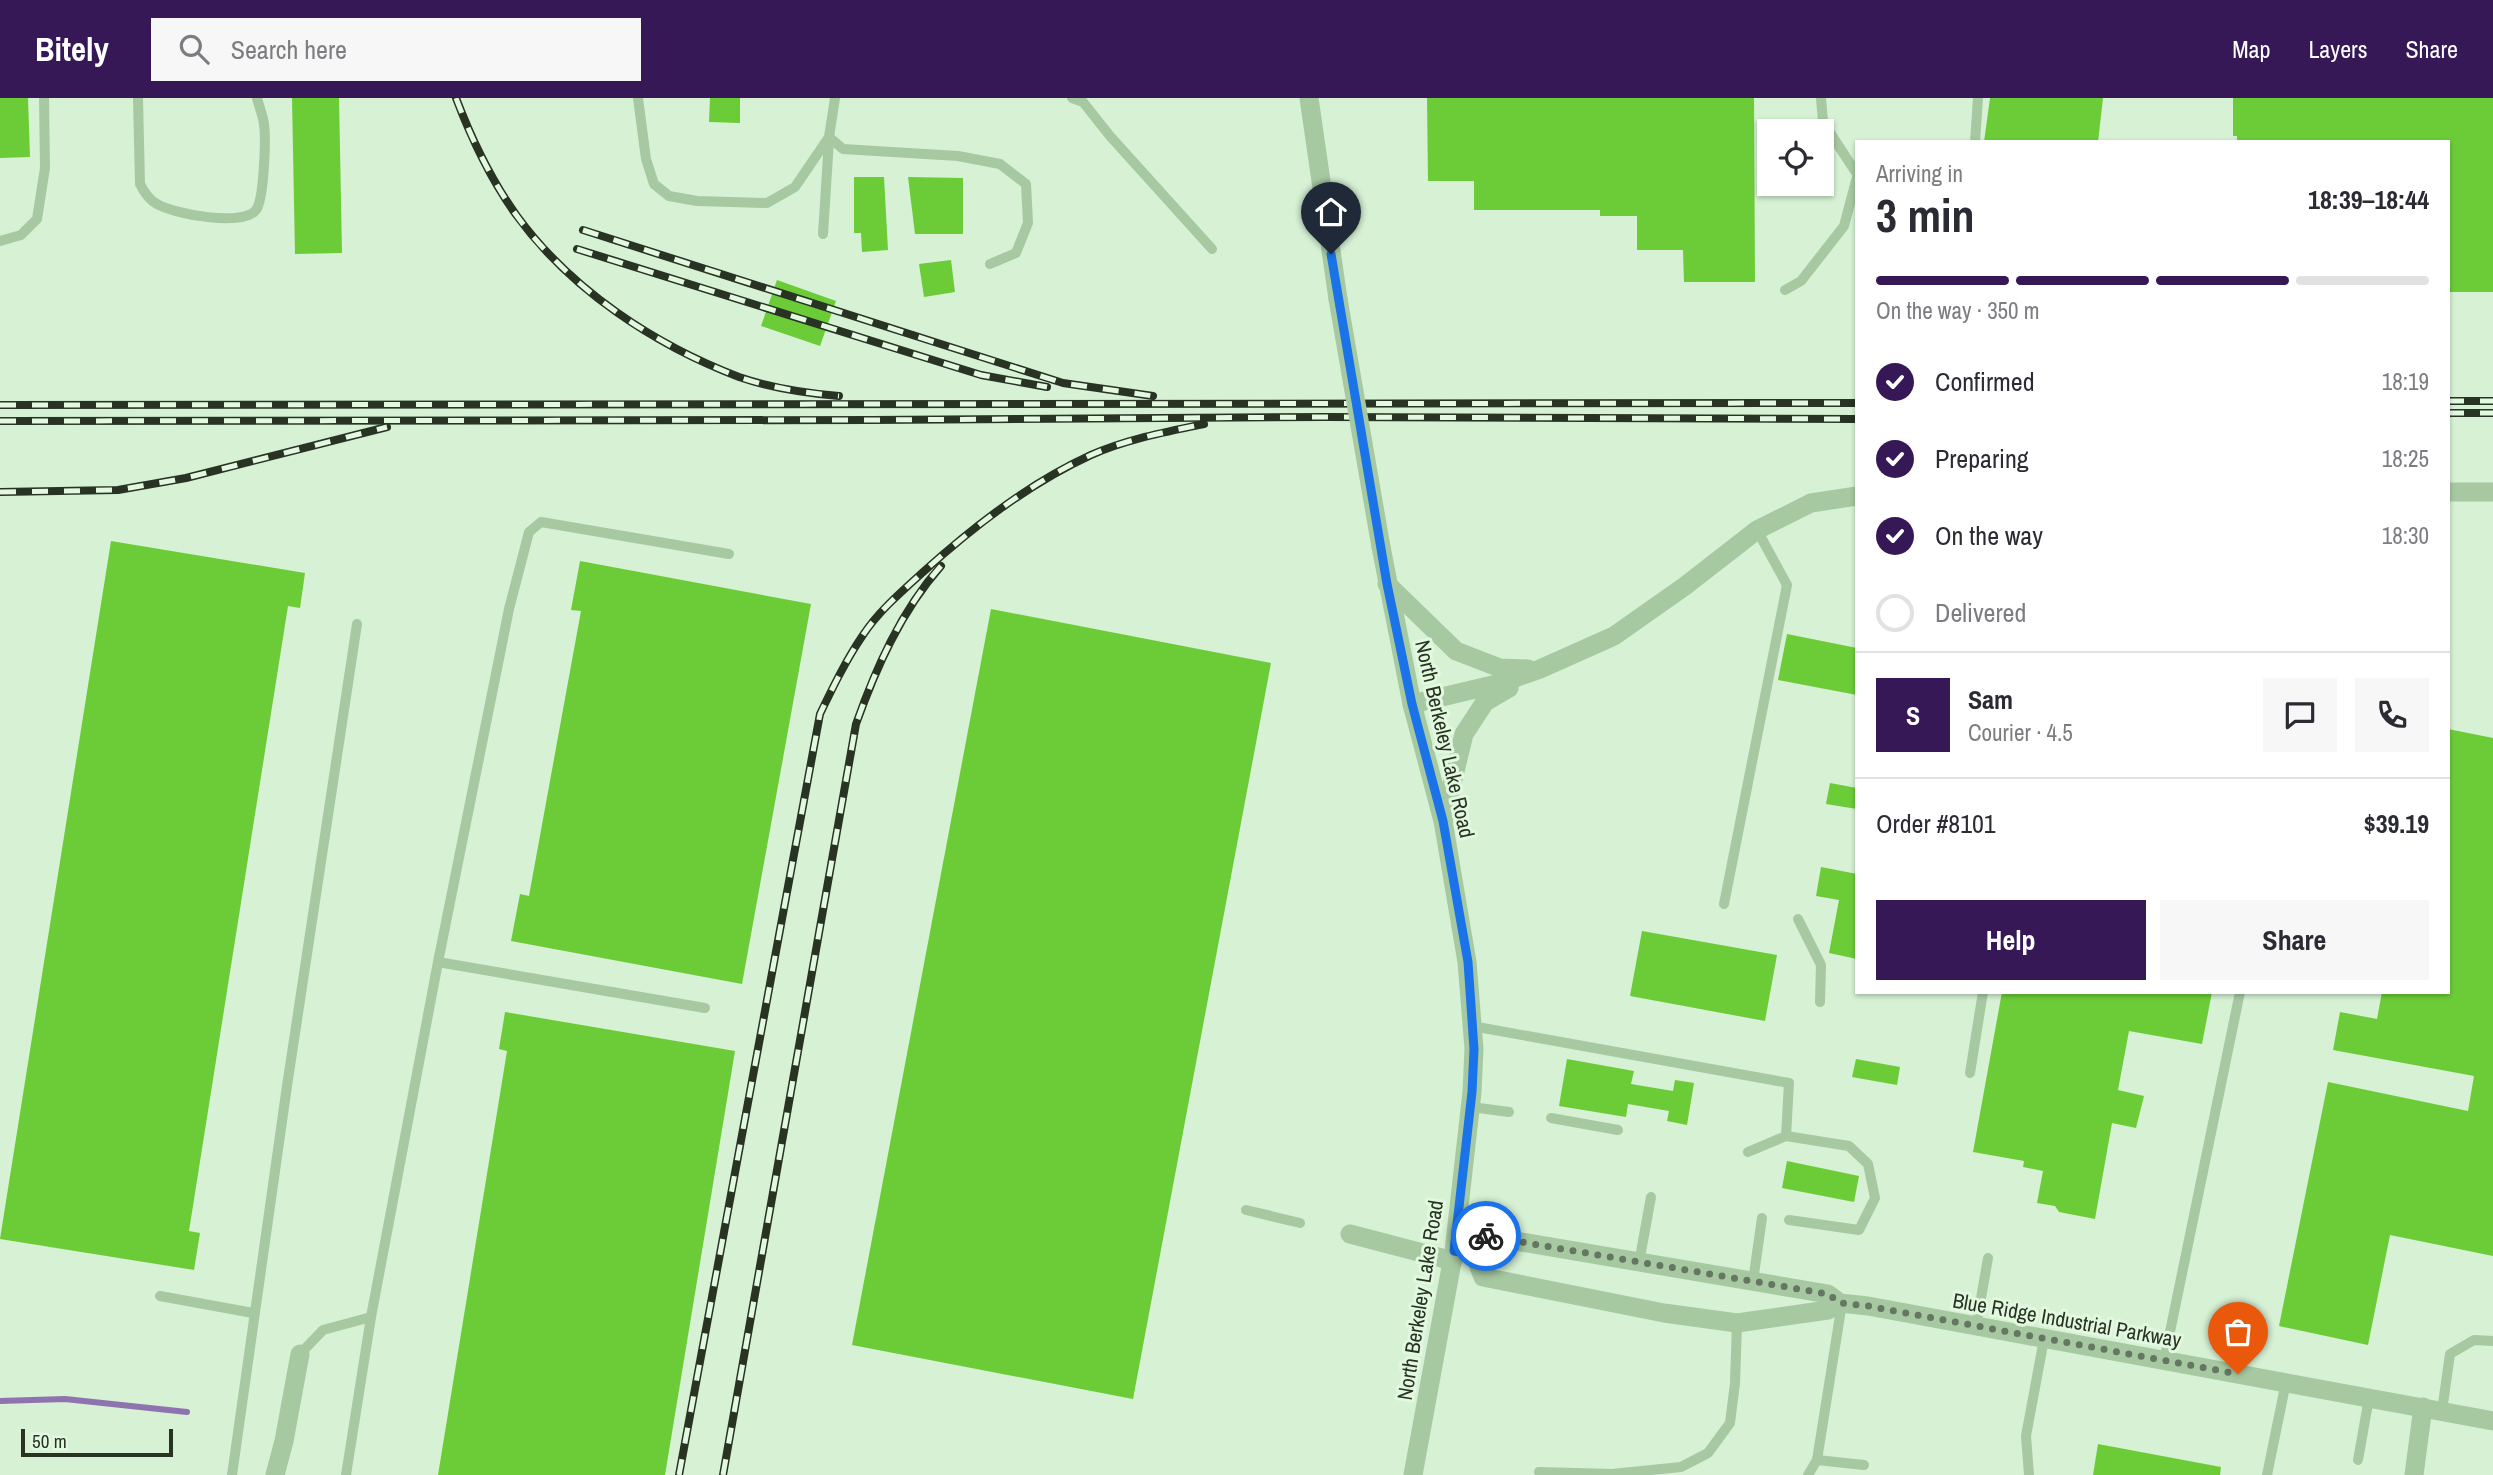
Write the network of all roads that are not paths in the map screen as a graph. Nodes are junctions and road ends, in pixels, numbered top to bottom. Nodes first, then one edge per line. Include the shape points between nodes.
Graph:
1 (44, 98) edge
2 (138, 98) edge
3 (257, 98) edge
4 (638, 98) edge
5 (835, 98) edge
6 (1072, 98) edge
7 (1309, 98) edge
8 (1821, 98) edge
9 (1978, 98) edge
10 (830, 137) junction
11 (1975, 140) edge
12 (1855, 173) edge
13 (1855, 184) edge
14 (823, 234) dead end
15 (0, 242) edge
16 (1212, 249) dead end
17 (990, 264) dead end
18 (1785, 290) dead end
19 (2450, 492) edge
20 (2493, 492) edge
21 (1855, 496) edge
22 (1757, 530) junction
23 (729, 554) dead end
24 (1387, 584) junction
25 (357, 624) dead end
26 (1540, 669) junction
27 (1412, 704) junction
28 (1443, 821) junction
29 (1724, 904) dead end
30 (1798, 919) dead end
31 (438, 962) junction
32 (1983, 994) edge
33 (2240, 994) edge
34 (1820, 1002) dead end
35 (705, 1008) dead end
36 (1472, 1026) junction
37 (1970, 1073) dead end
38 (1471, 1107) junction
39 (1509, 1112) dead end
40 (1551, 1118) dead end
41 (1618, 1130) dead end
42 (1786, 1136) junction
43 (1748, 1152) dead end
44 (1651, 1198) dead end
45 (1246, 1210) dead end
46 (1762, 1218) dead end
47 (1789, 1220) dead end
48 (1300, 1223) dead end
49 (1350, 1234) dead end
50 (1475, 1254) junction
51 (1453, 1256) junction
52 (1988, 1258) dead end
53 (1639, 1263) junction
54 (1753, 1281) junction
55 (160, 1296) dead end
56 (1841, 1303) junction
57 (253, 1313) junction
58 (371, 1317) junction
59 (1737, 1323) junction
60 (1976, 1326) junction
61 (2044, 1339) junction
62 (2493, 1341) edge
63 (300, 1354) joint
64 (2164, 1361) junction
65 (2286, 1382) junction
66 (2369, 1398) junction
67 (2433, 1409) junction
68 (2493, 1421) edge
69 (1817, 1460) junction
70 (2358, 1460) dead end
71 (1864, 1465) dead end
72 (1539, 1472) dead end
73 (1612, 1474) edge
74 (232, 1475) edge
75 (275, 1475) edge
76 (346, 1475) edge
77 (1413, 1475) edge
78 (1808, 1475) edge
79 (2029, 1475) edge
80 (2267, 1475) edge
81 (2414, 1475) edge

1 - 15 lane via 45,168 37,219 21,235
2 - 3 lane via 140,184 145,193 167,209 228,220 249,217 262,197 264,124
4 - 10 lane via 646,159 654,184 669,196 767,203 795,187
5 - 10 lane
6 - 16 lane via 1083,102
7 - 24 street, North Berkeley Lake Road, bridge
8 - 12 lane via 1823,121
9 - 11 lane
10 - 14 lane
10 - 17 lane via 844,149 958,156 1000,164 1026,184 1028,223 1016,253
13 - 18 lane via 1844,226 1801,281
19 - 20 street
21 - 22 street via 1811,503
22 - 26 street via 1614,636
22 - 29 lane via 1787,585
23 - 31 lane via 541,522 529,531
24 - 26 street via 1457,651 1500,668
24 - 27 street, North Berkeley Lake Road
25 - 57 lane
26 - 27 street
26 - 28 street via 1485,702 1464,734
27 - 28 street, North Berkeley Lake Road
28 - 36 street, North Berkeley Lake Road via 1468,962
30 - 34 lane via 1821,965
31 - 35 lane
31 - 58 lane
32 - 37 lane
33 - 64 lane
36 - 38 street, North Berkeley Lake Road
36 - 42 lane via 1789,1083
38 - 39 lane
38 - 51 street, North Berkeley Lake Road
40 - 41 lane
42 - 43 lane
42 - 47 lane via 1849,1146 1868,1164 1875,1198 1858,1230
44 - 53 lane
45 - 48 lane
46 - 54 lane
49 - 51 street
50 - 51 street
50 - 53 street, Blue Ridge Industrial Parkway via 1486,1236
50 - 59 street, Blue Ridge Industrial Parkway via 1483,1277
51 - 77 street, North Berkeley Lake Road
52 - 60 lane
53 - 54 street, Blue Ridge Industrial Parkway
54 - 56 street, Blue Ridge Industrial Parkway via 1828,1294
55 - 57 lane
56 - 59 street, Blue Ridge Industrial Parkway via 1828,1310
56 - 60 street, Blue Ridge Industrial Parkway
56 - 69 lane
57 - 74 lane
58 - 63 lane via 323,1330
58 - 76 lane
59 - 73 lane via 1730,1423 1709,1453 1681,1467
60 - 61 street, Blue Ridge Industrial Parkway
61 - 64 street, Blue Ridge Industrial Parkway
61 - 79 lane via 2026,1436
62 - 67 lane via 2474,1340 2451,1354
63 - 75 street
64 - 65 street, Blue Ridge Industrial Parkway
65 - 66 street, Blue Ridge Industrial Parkway
65 - 80 lane
66 - 67 street, Blue Ridge Industrial Parkway
66 - 70 lane
67 - 68 street, Blue Ridge Industrial Parkway
67 - 81 street
69 - 71 lane
69 - 78 lane
72 - 73 lane

